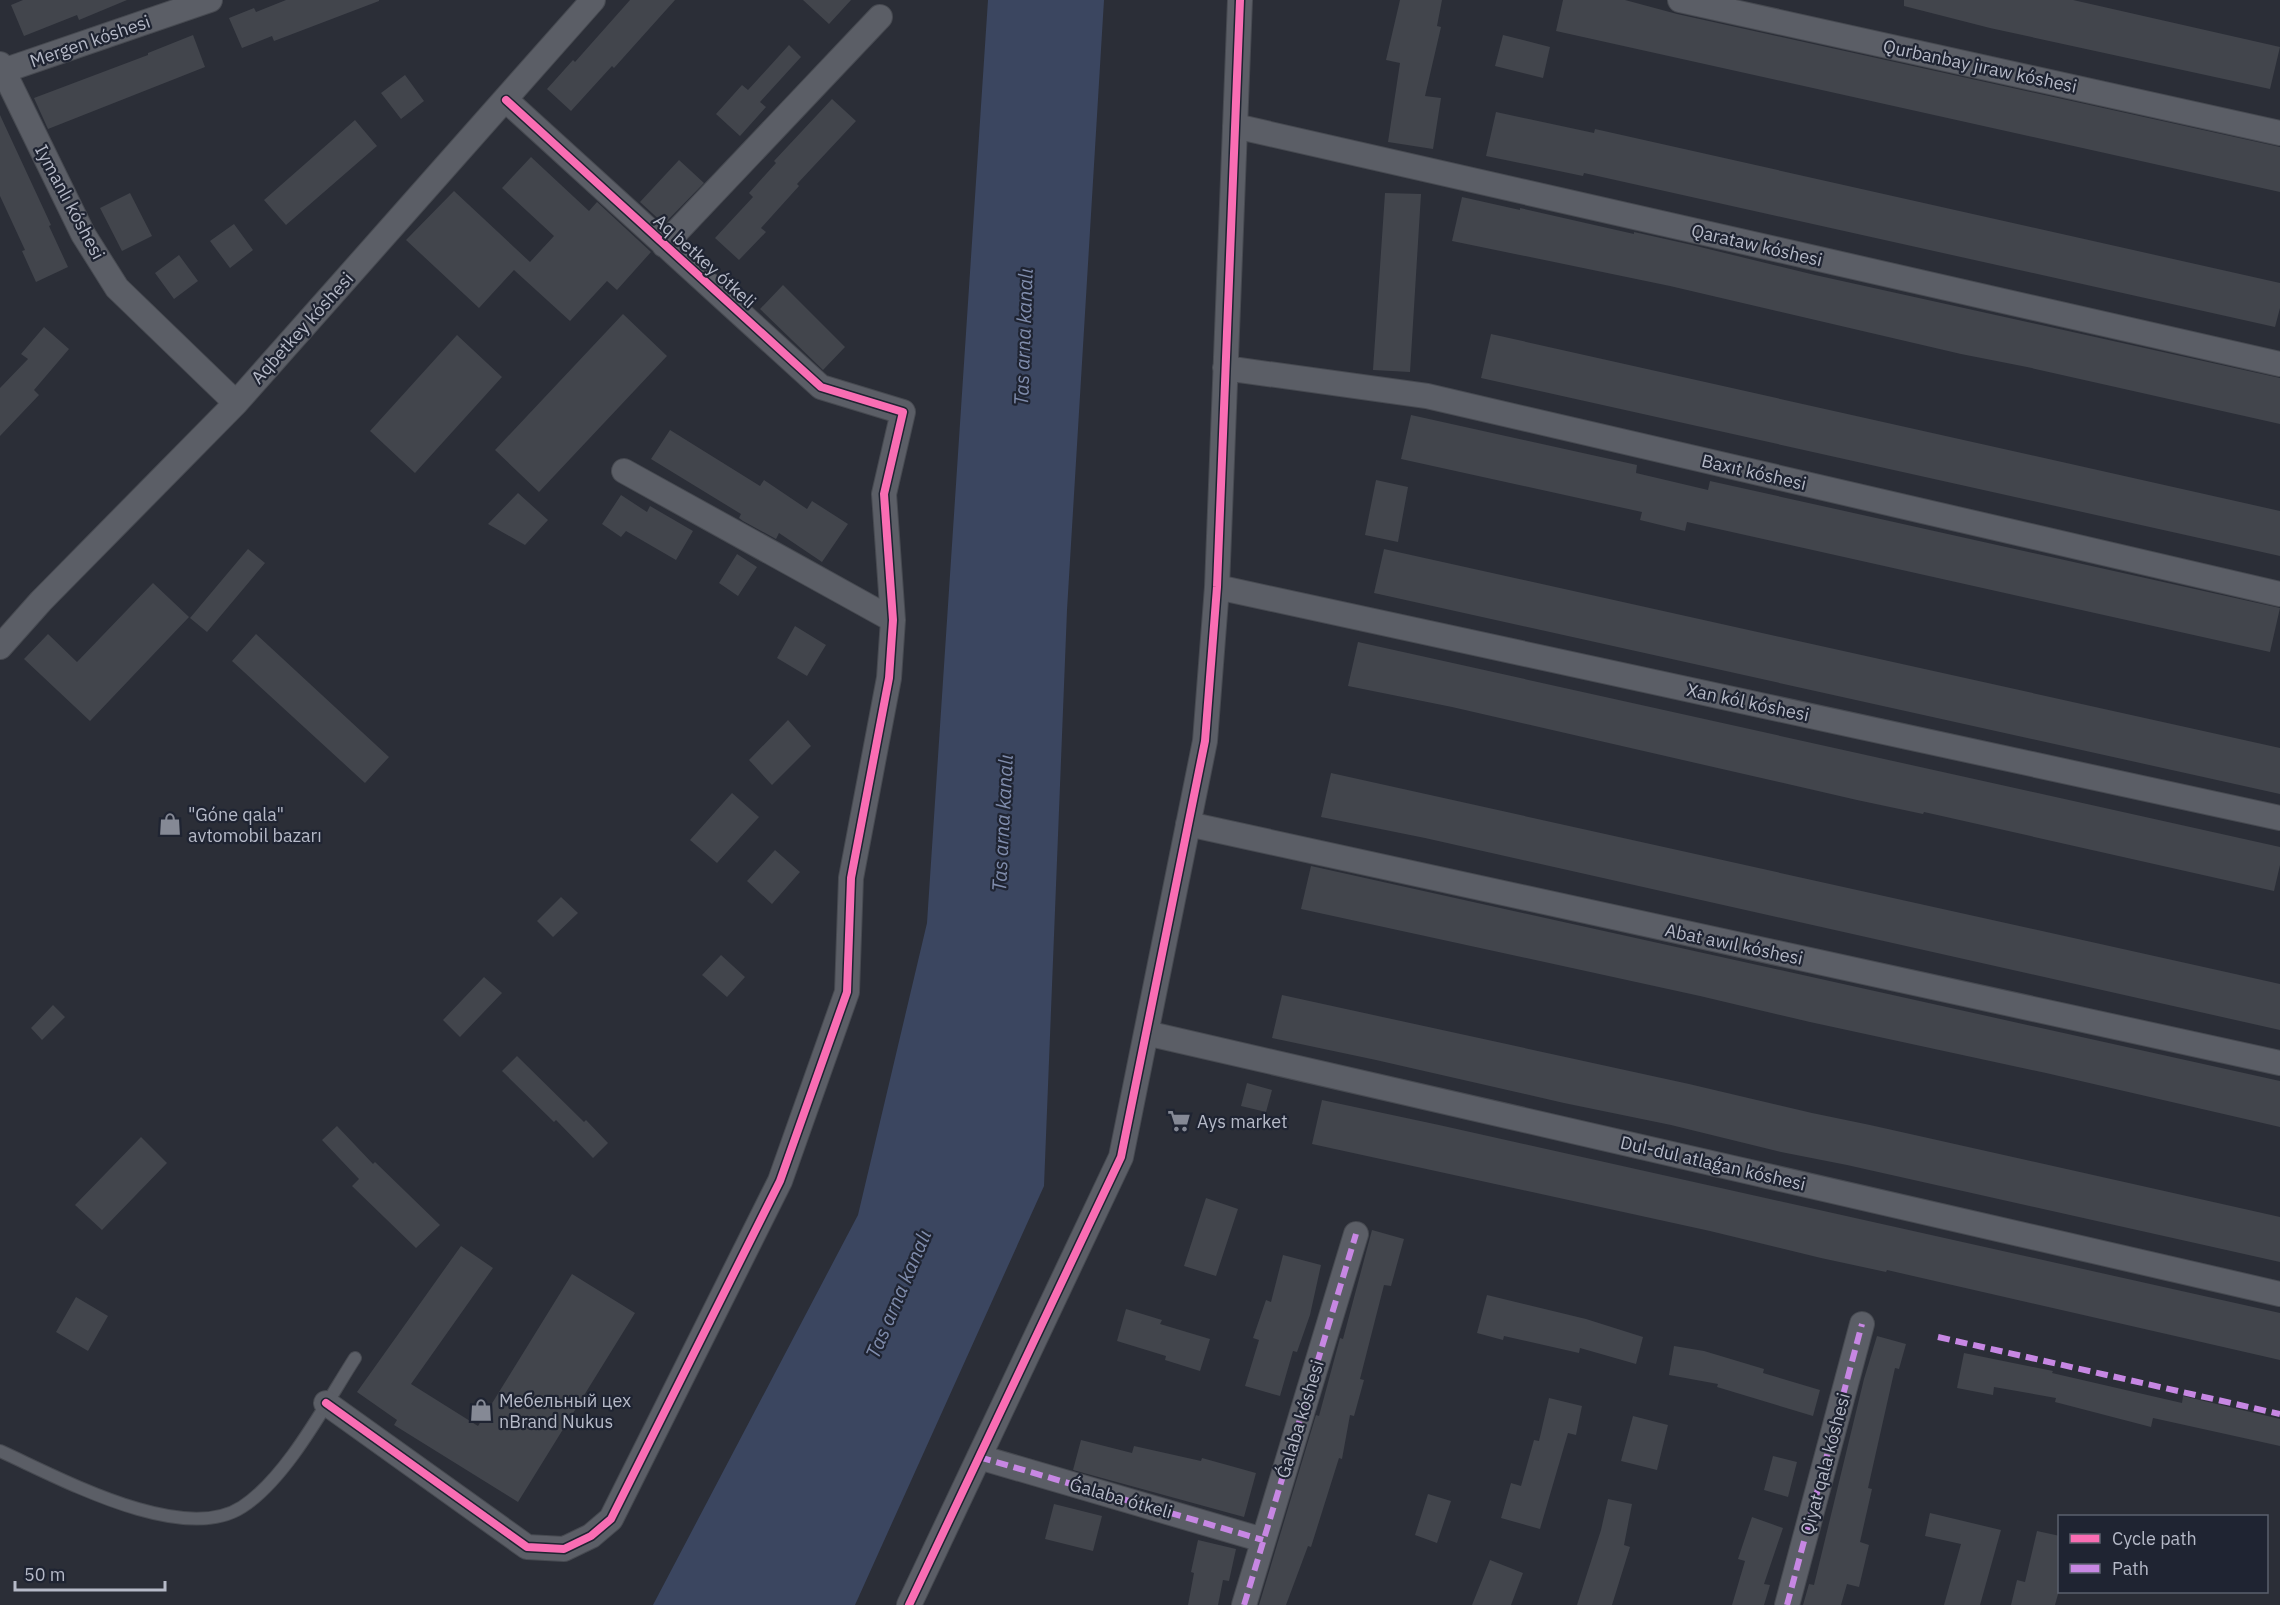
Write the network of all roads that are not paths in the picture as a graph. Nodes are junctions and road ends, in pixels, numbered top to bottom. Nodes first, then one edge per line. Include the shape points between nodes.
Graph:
1 (210, 0) edge
2 (594, 0) edge
3 (1239, 0) edge
4 (1680, 0) edge
5 (880, 17) dead end
6 (2, 68) edge
7 (506, 100) junction
8 (1234, 126) junction
9 (2280, 132) edge
10 (664, 245) junction
11 (2280, 364) edge
12 (1225, 368) junction
13 (236, 403) junction
14 (624, 471) dead end
15 (1216, 587) junction
16 (2280, 594) edge
17 (893, 620) junction
18 (0, 647) edge
19 (2280, 818) edge
20 (1188, 824) junction
21 (1146, 1033) junction
22 (2280, 1063) edge
23 (1356, 1234) dead end
24 (2280, 1294) edge
25 (1862, 1324) dead end
26 (355, 1358) dead end
27 (326, 1403) junction
28 (0, 1451) edge
29 (979, 1457) junction
30 (1263, 1540) junction
31 (909, 1605) edge
32 (1244, 1605) edge
33 (1787, 1605) edge

1 - 6 street, Mergen kóshesi
2 - 7 street, Aqbetkey kóshesi
3 - 8 street
4 - 9 street, Qurbanbay jıraw kóshesi
5 - 10 street, Aq betkey ótkeli
6 - 13 street, Iymanlı kóshesi via 82,234 117,288
7 - 10 street, Aq betkey ótkeli
7 - 13 street, Aqbetkey kóshesi
8 - 11 street, Qarataw kóshesi
8 - 12 street
10 - 17 street, Aq betkey ótkeli via 821,387 903,412 884,494
12 - 15 street
12 - 16 street, Baxıt kóshesi via 1427,396
13 - 18 street, Aqbetkey kóshesi
14 - 17 street
15 - 19 street, Xan kól kóshesi
15 - 20 street via 1205,741
17 - 27 street via 889,678 851,878 847,992 780,1181 611,1519 591,1536 564,1549 527,1547
20 - 21 street
20 - 22 street, Abat awıl kóshesi
21 - 24 street, Dul-dul atlaǵan kóshesi
21 - 29 street via 1121,1157
23 - 30 street, Ǵalaba kóshesi
25 - 33 street, Qiyat qala kóshesi
26 - 27 lane
27 - 28 lane via 264,1490 241,1508 206,1519 158,1515 104,1497
29 - 30 street, Ǵalaba ótkeli
29 - 31 street
30 - 32 street, Ǵalaba kóshesi

